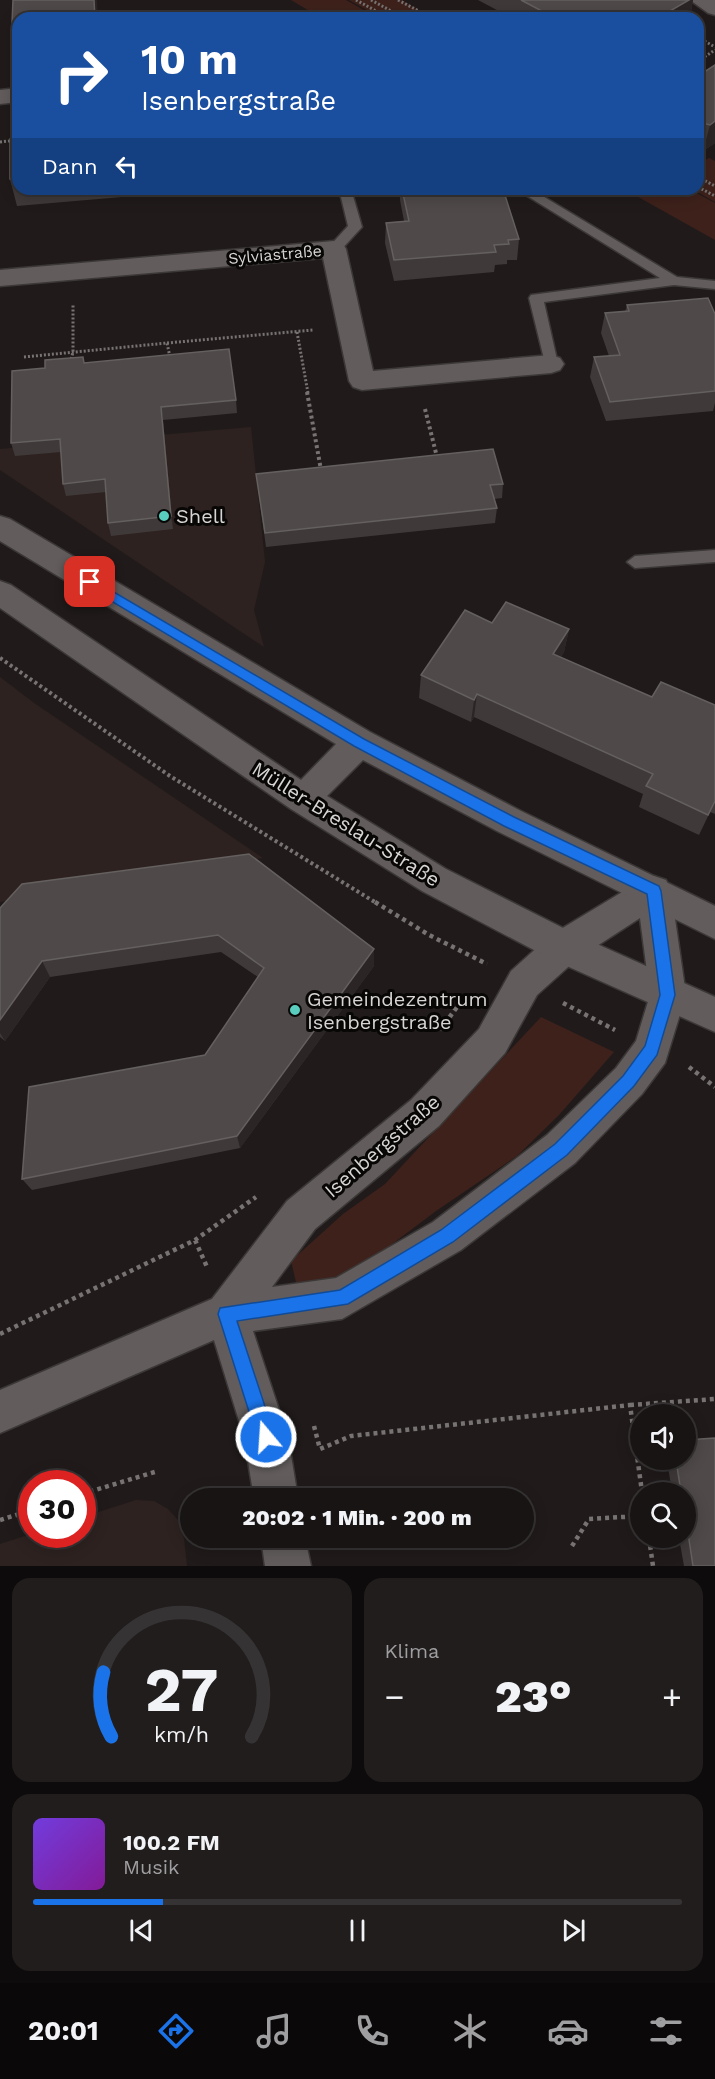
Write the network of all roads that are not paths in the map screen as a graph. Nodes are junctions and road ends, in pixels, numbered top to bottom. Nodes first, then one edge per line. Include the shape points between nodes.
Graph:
1 (700, 0) edge
2 (715, 9) edge
3 (347, 195) edge
4 (532, 195) edge
5 (334, 249) junction
6 (0, 278) edge
7 (674, 281) junction
8 (715, 285) edge
9 (551, 364) joint
10 (0, 527) edge
11 (715, 555) edge
12 (635, 562) dead end
13 (0, 593) edge
14 (359, 742) junction
15 (303, 799) junction
16 (654, 891) junction
17 (715, 922) edge
18 (564, 947) junction
19 (668, 995) junction
20 (715, 1015) edge
21 (226, 1314) junction
22 (0, 1412) edge
23 (274, 1488) edge
24 (285, 1548) edge
25 (288, 1566) edge

1 - 2 street
3 - 5 lane via 355,226
4 - 7 lane
5 - 6 street, Sylviastraße
5 - 9 street, Sylviastraße via 362,381
7 - 8 lane
7 - 9 lane via 536,298
10 - 14 street
11 - 12 lane
13 - 15 street, Müller-Breslau-Straße
14 - 15 street
14 - 16 street
15 - 18 street, Müller-Breslau-Straße via 434,880
16 - 17 street
16 - 18 street, Isenbergstraße
16 - 19 street, Isenbergstraße
18 - 19 street, Müller-Breslau-Straße
18 - 21 street, Isenbergstraße via 524,983 492,1041 425,1113 301,1215
19 - 20 street, Müller-Breslau-Straße
19 - 21 street, Isenbergstraße via 652,1050 629,1081 561,1149 447,1236 342,1298
21 - 22 street, Isenbergstraße
21 - 23 street via 266,1437
24 - 25 street

